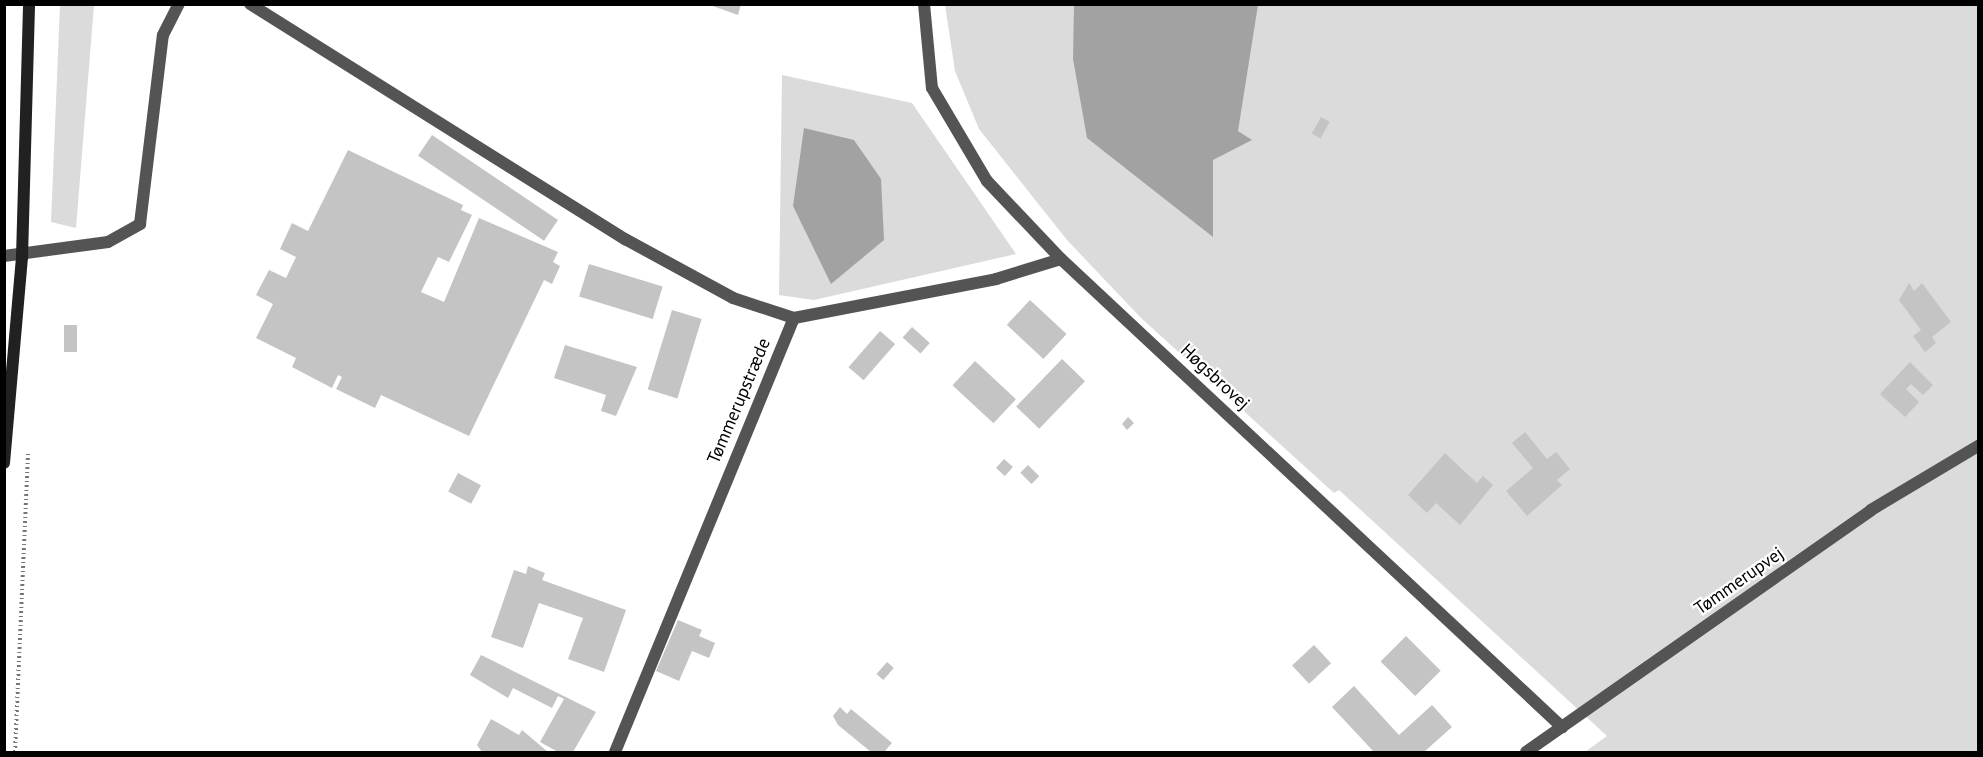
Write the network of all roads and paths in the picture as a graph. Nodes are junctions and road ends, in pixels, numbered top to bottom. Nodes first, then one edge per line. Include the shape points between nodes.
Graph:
1 (28, 4) edge
2 (179, 4) edge
3 (250, 4) edge
4 (924, 4) edge
5 (4, 256) edge
6 (22, 257) junction
7 (1061, 260) junction
8 (794, 318) junction
9 (1978, 446) edge
10 (4, 463) edge
11 (1562, 728) junction
12 (615, 753) edge
13 (1526, 753) edge

1 - 6 main road
2 - 6 street via 163,35 140,224 108,242
3 - 8 street via 625,239 733,298
4 - 7 street, Høgsbrovej via 932,88 945,113 987,182
5 - 6 street
6 - 10 main road
7 - 8 street via 996,279
7 - 11 street, Høgsbrovej
8 - 12 street, Tømmerupstræde
9 - 11 street, Tømmerupvej via 1871,510
11 - 13 street, Tømmerupvej

